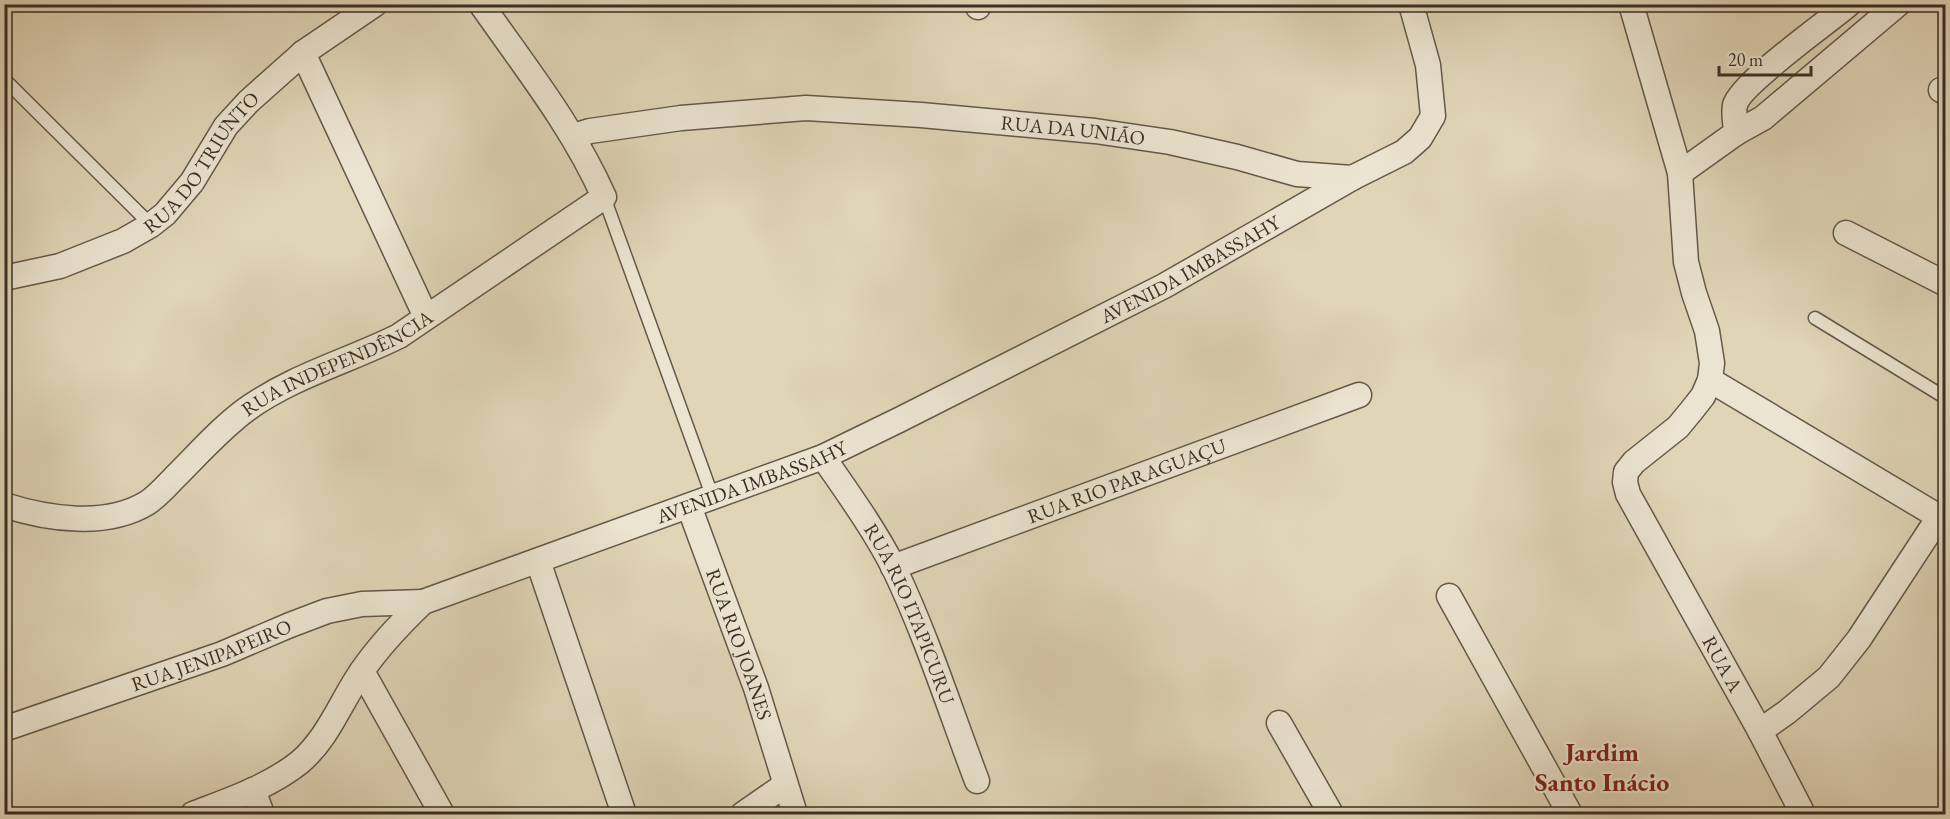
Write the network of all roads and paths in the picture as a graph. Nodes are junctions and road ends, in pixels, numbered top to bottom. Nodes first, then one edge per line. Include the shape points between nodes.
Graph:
1 (375, 4) edge
2 (481, 4) edge
3 (1411, 4) edge
4 (1631, 4) edge
5 (1849, 4) edge
6 (1898, 4) edge
7 (303, 53) junction
8 (4, 79) edge
9 (1737, 133) junction
10 (573, 136) junction
11 (1680, 173) junction
12 (1352, 178) junction
13 (604, 197) junction
14 (151, 225) junction
15 (1846, 233) dead end
16 (4, 278) edge
17 (1946, 284) edge
18 (426, 317) junction
19 (1815, 318) dead end
20 (1710, 380) junction
21 (1359, 395) dead end
22 (1946, 398) edge
23 (823, 457) junction
24 (713, 498) junction
25 (4, 505) edge
26 (689, 506) junction
27 (1942, 519) edge
28 (538, 561) junction
29 (893, 567) junction
30 (1449, 597) dead end
31 (423, 602) junction
32 (362, 671) junction
33 (1279, 723) dead end
34 (4, 729) edge
35 (1760, 731) junction
36 (977, 781) dead end
37 (785, 785) junction
38 (253, 790) junction
39 (193, 814) edge
40 (262, 814) edge
41 (442, 814) edge
42 (624, 814) edge
43 (743, 814) edge
44 (795, 814) edge
45 (1331, 814) edge
46 (1570, 814) edge
47 (1803, 814) edge

1 - 7 street, RUA DO TRIUNTO
2 - 10 street
3 - 12 street via 1428,65 1433,116 1420,138 1404,152
4 - 11 street
5 - 9 street via 1774,63 1743,93 1735,105
6 - 9 street via 1763,118
7 - 14 street, RUA DO TRIUNTO via 226,126 192,182
7 - 18 street
8 - 14 lane
9 - 11 street
10 - 12 street, RUA DA UNIÃO via 681,118 806,108 1095,131 1170,142 1297,174
10 - 13 street
11 - 20 street via 1686,262 1711,347
12 - 23 street, AVENIDA IMBASSAHY via 1164,286
13 - 18 street, RUA INDEPENDÊNCIA
13 - 24 lane
14 - 16 street, RUA DO TRIUNTO via 123,241 60,266
15 - 17 street
18 - 25 street, RUA INDEPENDÊNCIA via 399,336 301,377 246,410 148,502 124,514 59,517
19 - 22 lane
20 - 27 street
20 - 35 street, RUA A via 1703,396 1677,427 1634,462 1626,472 1625,482 1628,494
21 - 29 street, RUA RIO PARAGUAÇU
23 - 24 street, AVENIDA IMBASSAHY
23 - 29 street, RUA RIO ITAPICURU
24 - 26 street, AVENIDA IMBASSAHY
26 - 28 street, AVENIDA IMBASSAHY
26 - 37 street, RUA RIO JOANES via 756,688
27 - 35 street via 1829,677
28 - 31 street, AVENIDA IMBASSAHY
28 - 42 street
29 - 36 street, RUA RIO ITAPICURU via 920,626
30 - 46 street
31 - 32 street, AVENIDA IMBASSAHY
31 - 34 street, RUA JENIPAPEIRO via 362,604 327,611 222,654
32 - 38 street, AVENIDA IMBASSAHY via 324,736 300,761
32 - 41 street
33 - 45 street
35 - 47 street, RUA A
37 - 43 street
37 - 44 street, RUA RIO JOANES
38 - 39 street, AVENIDA IMBASSAHY
38 - 40 street

